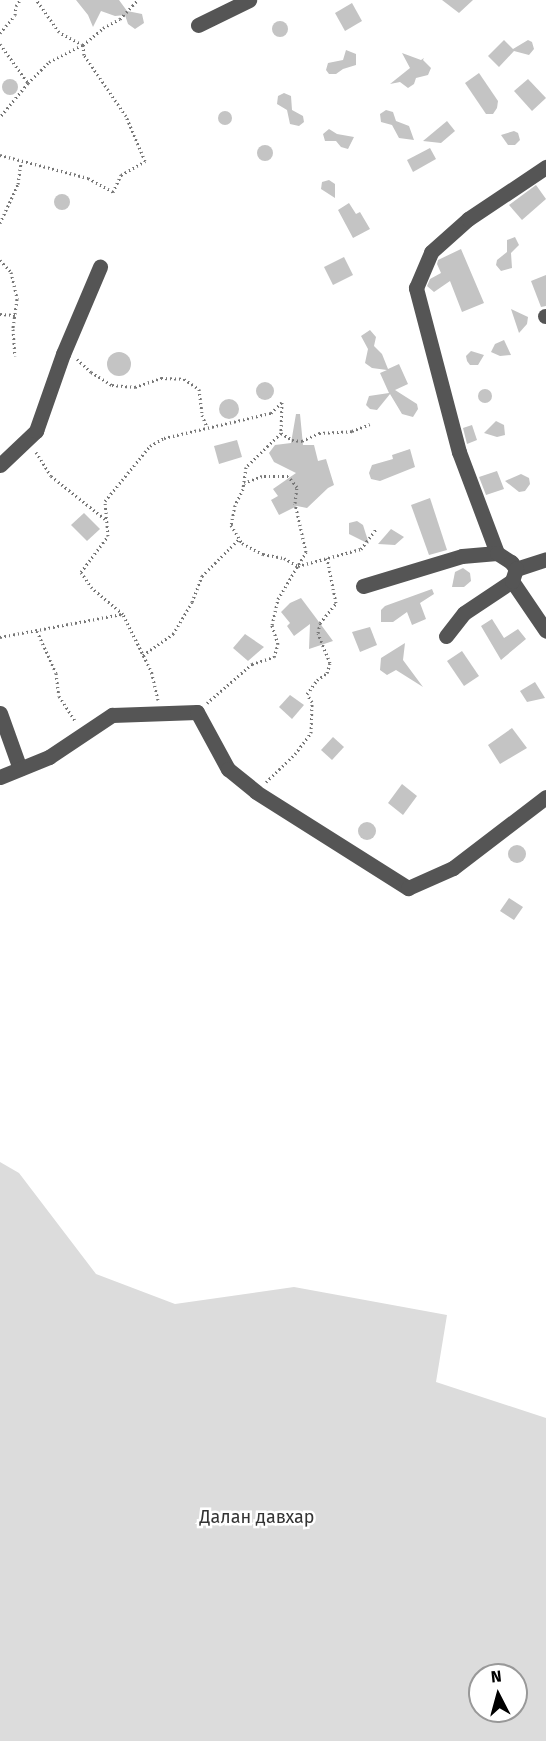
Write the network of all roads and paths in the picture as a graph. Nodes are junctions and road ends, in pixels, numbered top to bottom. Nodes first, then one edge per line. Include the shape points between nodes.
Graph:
1 (20, 0) edge
2 (37, 0) edge
3 (138, 0) edge
4 (249, 0) edge
5 (198, 25) dead end
6 (0, 33) edge
7 (0, 44) edge
8 (82, 45) junction
9 (28, 83) junction
10 (0, 117) edge
11 (0, 155) edge
12 (21, 162) junction
13 (546, 167) edge
14 (0, 223) edge
15 (0, 260) edge
16 (100, 267) dead end
17 (0, 314) edge
18 (15, 315) junction
19 (66, 347) junction
20 (15, 356) dead end
21 (370, 424) dead end
22 (207, 427) junction
23 (281, 433) junction
24 (25, 441) junction
25 (0, 465) edge
26 (244, 483) junction
27 (105, 519) junction
28 (376, 529) dead end
29 (239, 539) junction
30 (497, 553) junction
31 (327, 558) junction
32 (546, 559) edge
33 (298, 566) junction
34 (514, 575) junction
35 (363, 586) dead end
36 (123, 614) junction
37 (37, 630) junction
38 (546, 631) edge
39 (446, 636) dead end
40 (0, 638) edge
41 (143, 655) junction
42 (197, 712) junction
43 (0, 713) edge
44 (161, 713) junction
45 (86, 733) junction
46 (20, 769) junction
47 (0, 777) edge
48 (256, 792) junction
49 (546, 797) edge

1 - 6 path via 15,15
2 - 8 path via 59,32
3 - 8 path via 120,20
4 - 5 street
7 - 9 path
8 - 9 path via 49,62
8 - 12 path via 84,55 126,116 145,162 121,175 113,192 88,178
9 - 10 path
11 - 12 path
12 - 14 path via 18,184
13 - 30 street via 468,219 431,252 416,288 459,452
15 - 18 path via 11,272 17,299
16 - 19 street
17 - 18 path
18 - 20 path
19 - 22 path via 91,372 112,385 135,387 161,378 184,379 199,389
19 - 24 street via 36,430
21 - 23 path via 302,441
22 - 23 path via 271,412 282,402
22 - 27 path via 164,438 150,446 105,501
23 - 26 path via 246,467
24 - 25 street
24 - 27 path via 51,476
26 - 29 path via 231,525
26 - 33 path via 262,476 288,476 297,486 295,502 306,552
27 - 36 path via 108,536 81,572 92,588
28 - 31 path via 361,549
29 - 33 path via 263,554 284,558
29 - 41 path via 202,576 173,634
30 - 34 street
30 - 35 street via 462,556
31 - 33 path
31 - 48 path via 336,603 318,633 330,663 327,673 307,694 312,702 311,733
32 - 34 street
33 - 42 path via 278,599 272,625 278,644 274,657 252,664
34 - 38 street
34 - 39 street via 464,613
36 - 37 path
36 - 41 path
37 - 40 path
37 - 45 path via 56,674 59,696
41 - 44 path via 152,673
42 - 44 street
42 - 48 street via 228,769
43 - 46 street
44 - 45 street via 112,715
45 - 46 street via 49,757
46 - 47 street
48 - 49 street via 408,888 453,868

